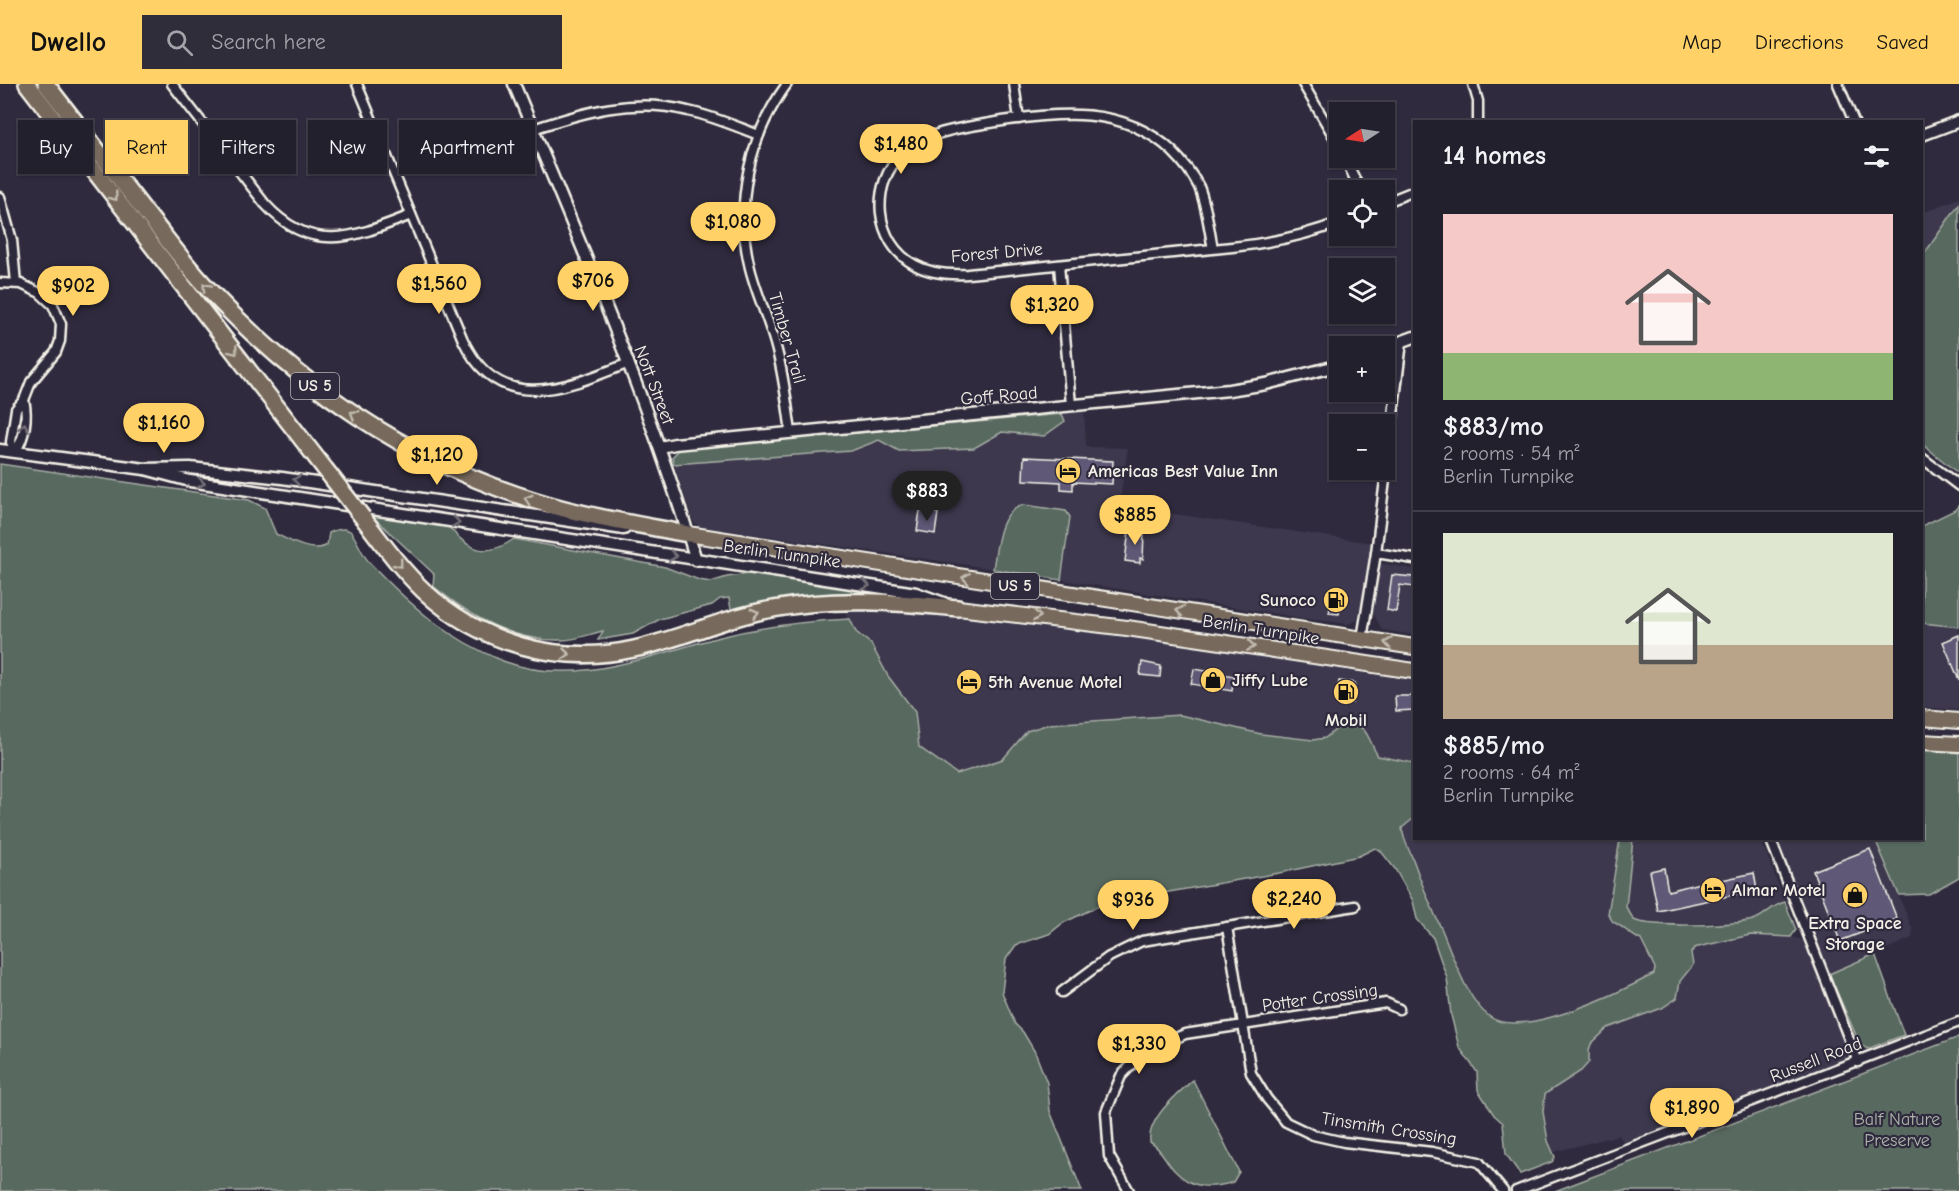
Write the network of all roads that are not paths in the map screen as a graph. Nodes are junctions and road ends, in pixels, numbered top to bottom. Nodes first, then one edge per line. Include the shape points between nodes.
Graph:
1 (27, 84) edge
2 (46, 84) edge
3 (172, 84) edge
4 (357, 84) edge
5 (514, 84) edge
6 (788, 84) edge
7 (1014, 84) edge
8 (1303, 84) edge
9 (1473, 84) edge
10 (1838, 84) edge
11 (1019, 119) junction
12 (529, 120) edge
13 (1478, 120) edge
14 (1853, 120) edge
15 (1959, 121) edge
16 (535, 128) edge
17 (1329, 128) edge
18 (535, 134) edge
19 (759, 135) junction
20 (1923, 135) edge
21 (1413, 191) edge
22 (0, 197) edge
23 (1395, 199) edge
24 (411, 215) junction
25 (1329, 225) edge
26 (1213, 249) junction
27 (1059, 265) junction
28 (0, 283) edge
29 (16, 283) junction
30 (1413, 337) edge
31 (1402, 342) junction
32 (1395, 344) edge
33 (629, 363) junction
34 (1329, 368) edge
35 (1071, 405) junction
36 (791, 432) junction
37 (660, 447) junction
38 (0, 450) edge
39 (15, 452) junction
40 (1923, 459) edge
41 (145, 469) junction
42 (1959, 486) edge
43 (688, 534) junction
44 (1376, 553) junction
45 (1413, 559) edge
46 (696, 560) junction
47 (958, 608) junction
48 (1362, 639) junction
49 (1413, 647) edge
50 (1358, 663) junction
51 (1413, 671) edge
52 (1923, 718) edge
53 (1959, 721) edge
54 (1923, 741) edge
55 (1959, 744) edge
56 (1771, 840) edge
57 (1356, 906) dead end
58 (1227, 927) junction
59 (1062, 992) dead end
60 (1399, 1009) dead end
61 (1959, 1022) edge
62 (1245, 1025) junction
63 (1858, 1062) junction
64 (1129, 1191) edge
65 (1503, 1191) edge
66 (1516, 1191) edge

1 -> 47 highway, US 5, bridge via 412,578 447,610 490,635 552,653 592,655 632,650 748,614 802,604 871,602
43 -> 2 highway, US 5 via 577,513 510,492 427,456 345,408 282,360 209,291
3 - 24 street via 265,204 295,228 318,237 346,237
4 - 24 street
5 - 12 main road, Nott Street
6 - 19 street, Timber Trail via 772,106
7 - 11 street
8 - 17 street
9 - 13 street
10 - 14 street
11 - 26 street, Forest Drive via 1100,115 1150,134 1181,159 1194,178 1203,199
11 - 27 street, Forest Drive via 935,135 907,150 890,169 882,186 883,225 903,258 933,272 961,274
15 - 20 main road
16 - 19 street via 584,112 642,105 691,111
18 - 33 main road, Nott Street
19 - 36 street, Timber Trail via 745,191 745,241 778,355
21 - 23 street
22 - 29 street via 12,240
24 - 33 street via 466,346 491,375 516,388 549,391
25 - 26 street, Forest Drive via 1279,240
26 - 27 street, Forest Drive
27 - 35 street
28 - 29 street
29 - 39 street via 32,288 50,301 61,324 56,352 31,382 16,409 11,442
30 - 31 main road
31 - 32 main road
31 - 44 street
33 - 37 main road, Nott Street
34 - 35 main road, Goff Road via 1252,386
35 - 36 main road, Goff Road
36 - 37 main road, Goff Road
37 - 43 main road, Nott Street
38 - 39 main road, Berlin Turnpike
39 - 41 main road, Berlin Turnpike
40 - 42 street
43 -> 41 main road, Berlin Turnpike via 656,534 263,475 185,468
41 -> 46 main road, Berlin Turnpike via 190,481
43 - 46 main road, Nott Street
48 -> 43 highway, Berlin Turnpike / US 5
44 - 45 street
44 - 48 street
46 -> 47 main road, Berlin Turnpike via 916,592
47 -> 50 highway, Berlin Turnpike / US 5 via 1095,623
49 -> 48 highway, Berlin Turnpike / US 5
48 - 50 highway
50 - 51 highway, Berlin Turnpike / US 5
52 - 53 highway
54 - 55 highway
56 - 63 street
57 - 58 street
58 - 59 street via 1142,941 1109,957
58 - 62 street, Tinsmith Crossing
60 - 62 street, Potter Crossing via 1386,1003
61 - 63 street, Russell Road
62 - 64 street, Potter Crossing via 1185,1034 1143,1053 1121,1076 1106,1112 1109,1156
62 - 65 street, Tinsmith Crossing via 1251,1073 1286,1122 1313,1135 1344,1142 1432,1152 1479,1162
63 - 66 street, Russell Road

